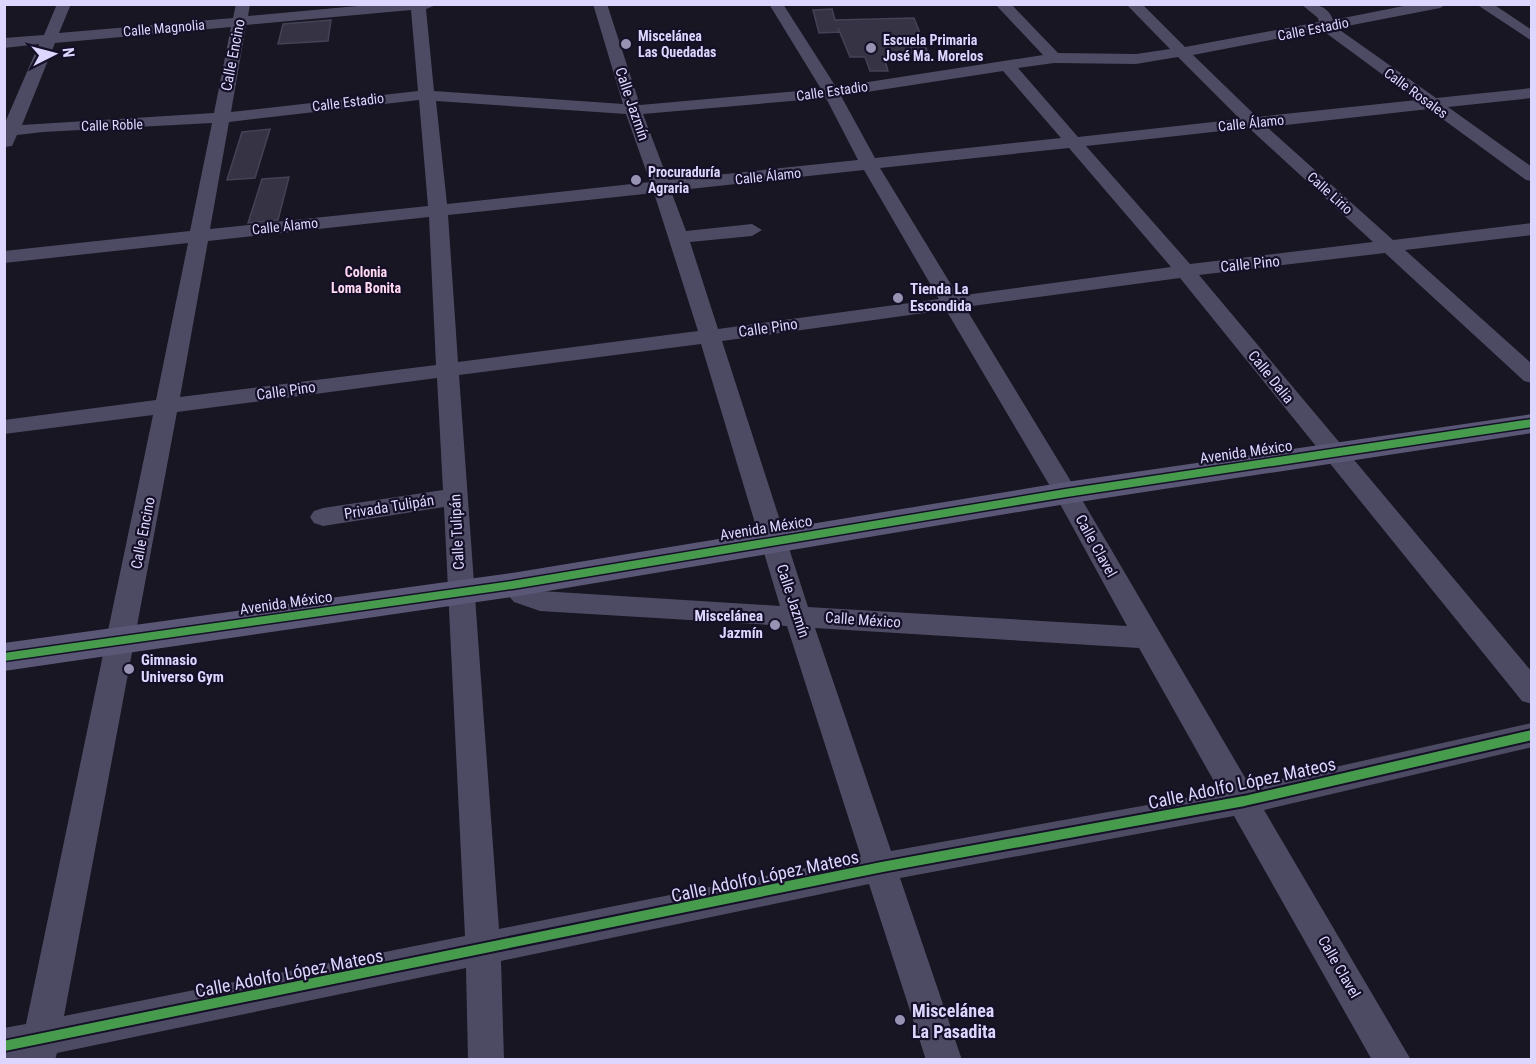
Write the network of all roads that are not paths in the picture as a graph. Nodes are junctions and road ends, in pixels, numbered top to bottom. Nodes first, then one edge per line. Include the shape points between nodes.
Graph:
1 (64, 4) edge
2 (600, 4) edge
3 (776, 4) edge
4 (1002, 4) edge
5 (1133, 4) edge
6 (1308, 4) edge
7 (1440, 4) edge
8 (1483, 4) edge
9 (423, 5) edge
10 (241, 13) edge
11 (1327, 27) junction
12 (1532, 37) edge
13 (48, 39) junction
14 (4, 43) edge
15 (1184, 52) junction
16 (1054, 58) junction
17 (1006, 64) junction
18 (831, 93) junction
19 (1532, 93) edge
20 (426, 95) junction
21 (1430, 103) junction
22 (633, 110) junction
23 (220, 118) junction
24 (1252, 123) junction
25 (6, 134) edge
26 (1073, 141) junction
27 (870, 166) junction
28 (1532, 176) edge
29 (662, 186) junction
30 (438, 211) junction
31 (1532, 229) edge
32 (752, 230) dead end
33 (199, 235) junction
34 (679, 237) junction
35 (1389, 248) junction
36 (4, 257) edge
37 (1185, 271) junction
38 (953, 302) junction
39 (711, 336) junction
40 (446, 369) junction
41 (1532, 376) edge
42 (167, 407) junction
43 (1532, 423) edge
44 (4, 427) edge
45 (1333, 453) junction
46 (1066, 493) junction
47 (455, 497) junction
48 (323, 517) dead end
49 (773, 540) junction
50 (512, 585) junction
51 (460, 592) junction
52 (797, 616) junction
53 (1147, 638) junction
54 (122, 640) junction
55 (4, 657) edge
56 (1532, 693) edge
57 (1532, 735) edge
58 (1244, 801) junction
59 (882, 867) junction
60 (483, 950) junction
61 (4, 1046) edge
62 (40, 1048) edge
63 (486, 1059) edge
64 (944, 1059) edge
65 (1393, 1059) edge

1 - 13 street
2 - 22 street, Calle Jazmín
3 - 18 street, Calle Clavel
4 - 16 street
5 - 15 street, Calle Lirio
6 - 11 street, Calle Rosales via 1325,16
7 - 11 street, Calle Estadio
8 - 12 street
9 - 10 street, Calle Magnolia
9 - 20 street, Calle Tulipán
10 - 13 street, Calle Magnolia
10 - 23 street, Calle Encino
11 - 15 street, Calle Estadio
11 - 21 street, Calle Rosales
13 - 14 street, Calle Magnolia
13 - 25 street
15 - 16 street, Calle Estadio via 1136,59
15 - 24 street, Calle Lirio
16 - 17 street, Calle Estadio
17 - 18 street, Calle Estadio
17 - 26 street, Calle Dalia
18 - 22 street, Calle Estadio
18 - 27 street, Calle Clavel
19 - 21 street, Calle Álamo
20 - 22 street, Calle Estadio
20 - 23 street, Calle Estadio
20 - 30 street, Calle Tulipán
21 - 24 street, Calle Álamo
21 - 28 street, Calle Rosales
22 - 29 street, Calle Jazmín
23 - 25 street, Calle Roble
23 - 33 street, Calle Encino
24 - 26 street, Calle Álamo
24 - 35 street, Calle Lirio
26 - 27 street, Calle Álamo
26 - 37 street, Calle Dalia
27 - 29 street, Calle Álamo
27 - 38 street, Calle Clavel
29 - 30 street, Calle Álamo
29 - 34 street, Calle Jazmín
30 - 33 street, Calle Álamo
30 - 40 street, Calle Tulipán
31 - 35 street, Calle Pino
32 - 34 street
33 - 36 street, Calle Álamo
33 - 42 street, Calle Encino
34 - 39 street, Calle Jazmín
35 - 37 street, Calle Pino
35 - 41 street, Calle Lirio
37 - 38 street, Calle Pino
37 - 45 street, Calle Dalia
38 - 39 street, Calle Pino
38 - 46 street, Calle Clavel
39 - 40 street, Calle Pino
39 - 49 street, Calle Jazmín
40 - 42 street, Calle Pino
40 - 47 street, Calle Tulipán
42 - 44 street, Calle Pino
42 - 54 street, Calle Encino
43 - 45 street, Avenida México
45 - 46 street, Avenida México
45 - 56 street, Calle Dalia
46 - 49 street, Avenida México
46 - 53 street, Calle Clavel
47 - 48 street, Privada Tulipán
47 - 51 street, Calle Tulipán
49 - 50 street, Avenida México
49 - 52 street, Calle Jazmín
50 - 51 street, Avenida México
50 - 52 street, Calle México via 540,602
51 - 54 street, Avenida México
51 - 60 street, Calle Tulipán
52 - 53 street, Calle México
52 - 59 street, Calle Jazmín
53 - 58 street, Calle Clavel
54 - 55 street, Avenida México
54 - 62 street, Calle Encino
57 - 58 street, Calle Adolfo López Mateos
58 - 59 street, Calle Adolfo López Mateos
58 - 65 street, Calle Clavel
59 - 60 street, Calle Adolfo López Mateos
59 - 64 street, Calle Jazmín
60 - 62 street, Calle Adolfo López Mateos
60 - 63 street, Calle Tulipán
61 - 62 street, Calle Adolfo López Mateos

